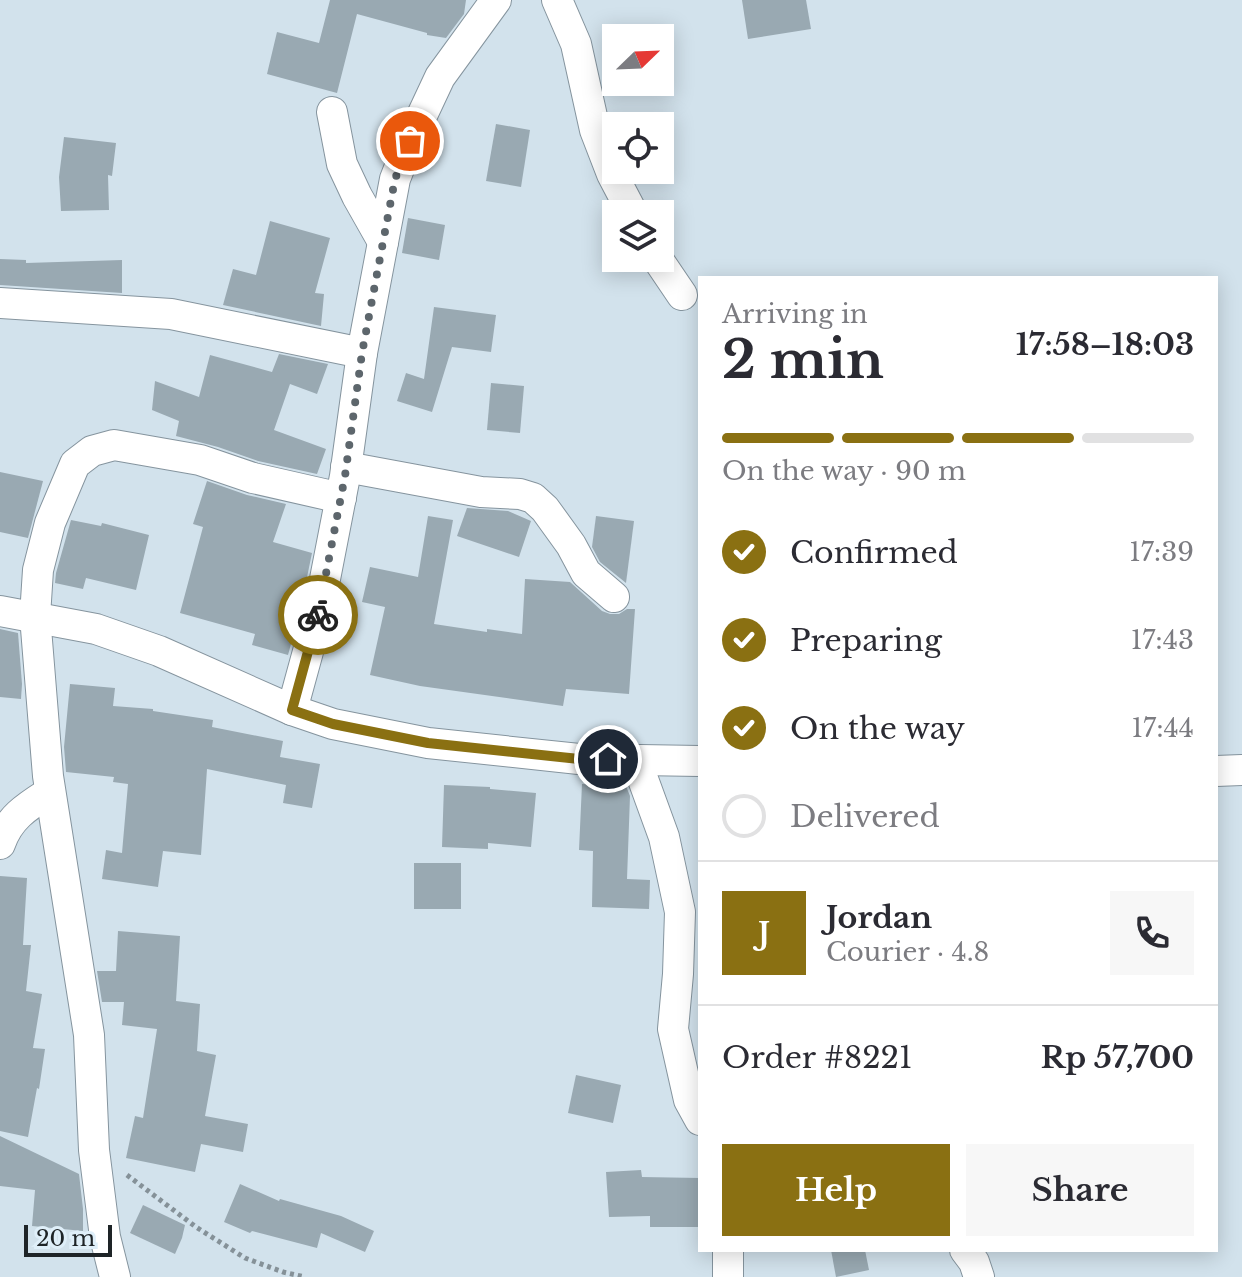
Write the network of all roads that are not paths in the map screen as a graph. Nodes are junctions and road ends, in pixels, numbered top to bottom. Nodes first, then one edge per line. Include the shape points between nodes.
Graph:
1 (496, 0) edge
2 (557, 0) edge
3 (332, 112) dead end
4 (626, 200) edge
5 (383, 242) junction
6 (666, 272) edge
7 (682, 295) dead end
8 (0, 303) edge
9 (362, 353) junction
10 (346, 467) junction
11 (341, 498) junction
12 (614, 597) dead end
13 (0, 611) edge
14 (35, 616) junction
15 (292, 710) junction
16 (636, 760) junction
17 (698, 761) edge
18 (1242, 770) edge
19 (1218, 771) edge
20 (50, 792) junction
21 (0, 844) edge
22 (698, 1116) edge
23 (728, 1252) edge
24 (966, 1252) edge
25 (115, 1277) edge
26 (728, 1277) edge
27 (979, 1277) edge

1 - 5 street via 440,77 410,141 395,179
2 - 4 street via 576,44 595,130
3 - 5 street via 342,164
5 - 9 street
6 - 7 street
8 - 9 street via 171,314
9 - 10 street
10 - 11 street
10 - 12 street via 533,498 586,573
11 - 14 street via 200,460 114,445 92,451 75,464 50,523 38,570
11 - 15 street
13 - 14 street
14 - 15 street via 96,629 159,651
14 - 20 street
15 - 16 street via 428,743
16 - 17 street
16 - 22 street via 664,837 680,912 673,1029 689,1100
18 - 19 street
20 - 21 street via 21,810
20 - 25 street via 89,1035 94,1150
23 - 26 street
24 - 27 street

